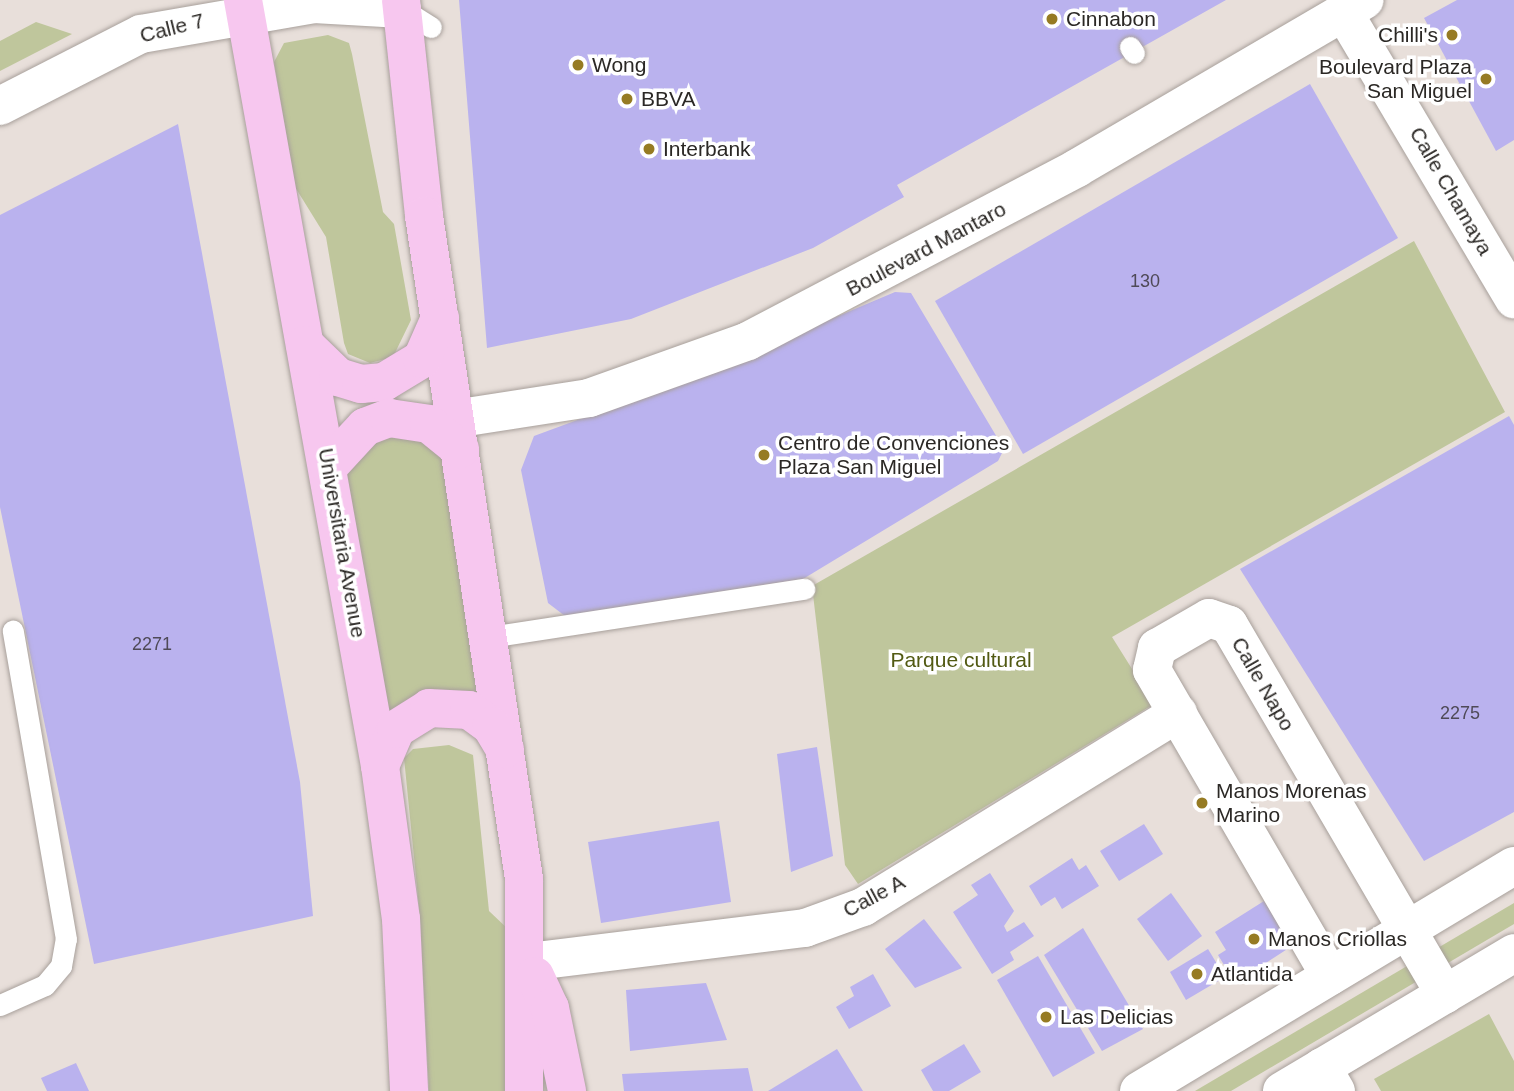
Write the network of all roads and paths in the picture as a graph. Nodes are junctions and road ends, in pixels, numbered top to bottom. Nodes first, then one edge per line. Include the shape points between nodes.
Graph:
1 (1354, 6) edge
2 (245, 7) edge
3 (411, 12) edge
4 (0, 106) edge
5 (1514, 299) edge
6 (440, 318) junction
7 (305, 345) junction
8 (457, 434) junction
9 (329, 466) junction
10 (804, 589) dead end
11 (13, 631) dead end
12 (489, 637) junction
13 (1178, 713) junction
14 (505, 749) junction
15 (380, 766) junction
16 (1514, 866) edge
17 (1407, 930) junction
18 (1514, 953) edge
19 (528, 962) junction
20 (1331, 976) junction
21 (1445, 994) junction
22 (0, 1005) edge
23 (1329, 1079) edge
24 (409, 1091) edge
25 (524, 1091) edge
26 (567, 1091) edge
27 (1139, 1091) edge
28 (1282, 1091) edge

1 - 5 street, Calle Chamaya via 1396,98
1 - 8 street, Boulevard Mantaro via 1077,168 748,341 589,398
2 - 3 street, Calle 7 via 314,4
2 - 4 street, Calle 7 via 141,34
2 - 7 main road, Universitaria Avenue
3 - 6 main road
6 - 7 main road via 422,359 384,382 361,384 338,377
6 - 8 main road
7 - 9 main road, Universitaria Avenue
8 - 9 main road via 389,418 365,427
8 - 12 main road
9 - 15 main road, Universitaria Avenue
10 - 12 lane
11 - 22 lane via 66,939 61,966 46,985
12 - 14 main road
13 - 17 street, Calle Napo via 1152,670 1153,654 1202,620 1223,620
13 - 19 street, Calle A via 863,907 805,928 769,934
13 - 20 street, Calle Napo
14 - 15 main road via 481,717 456,707 429,708 396,729
14 - 19 main road via 524,879
15 - 24 main road, Universitaria Avenue via 401,919
16 - 17 street
17 - 20 street
17 - 21 street, Calle Napo
18 - 21 street
19 - 25 main road
19 - 26 main road via 550,1008
20 - 27 street
21 - 23 street
23 - 28 street

